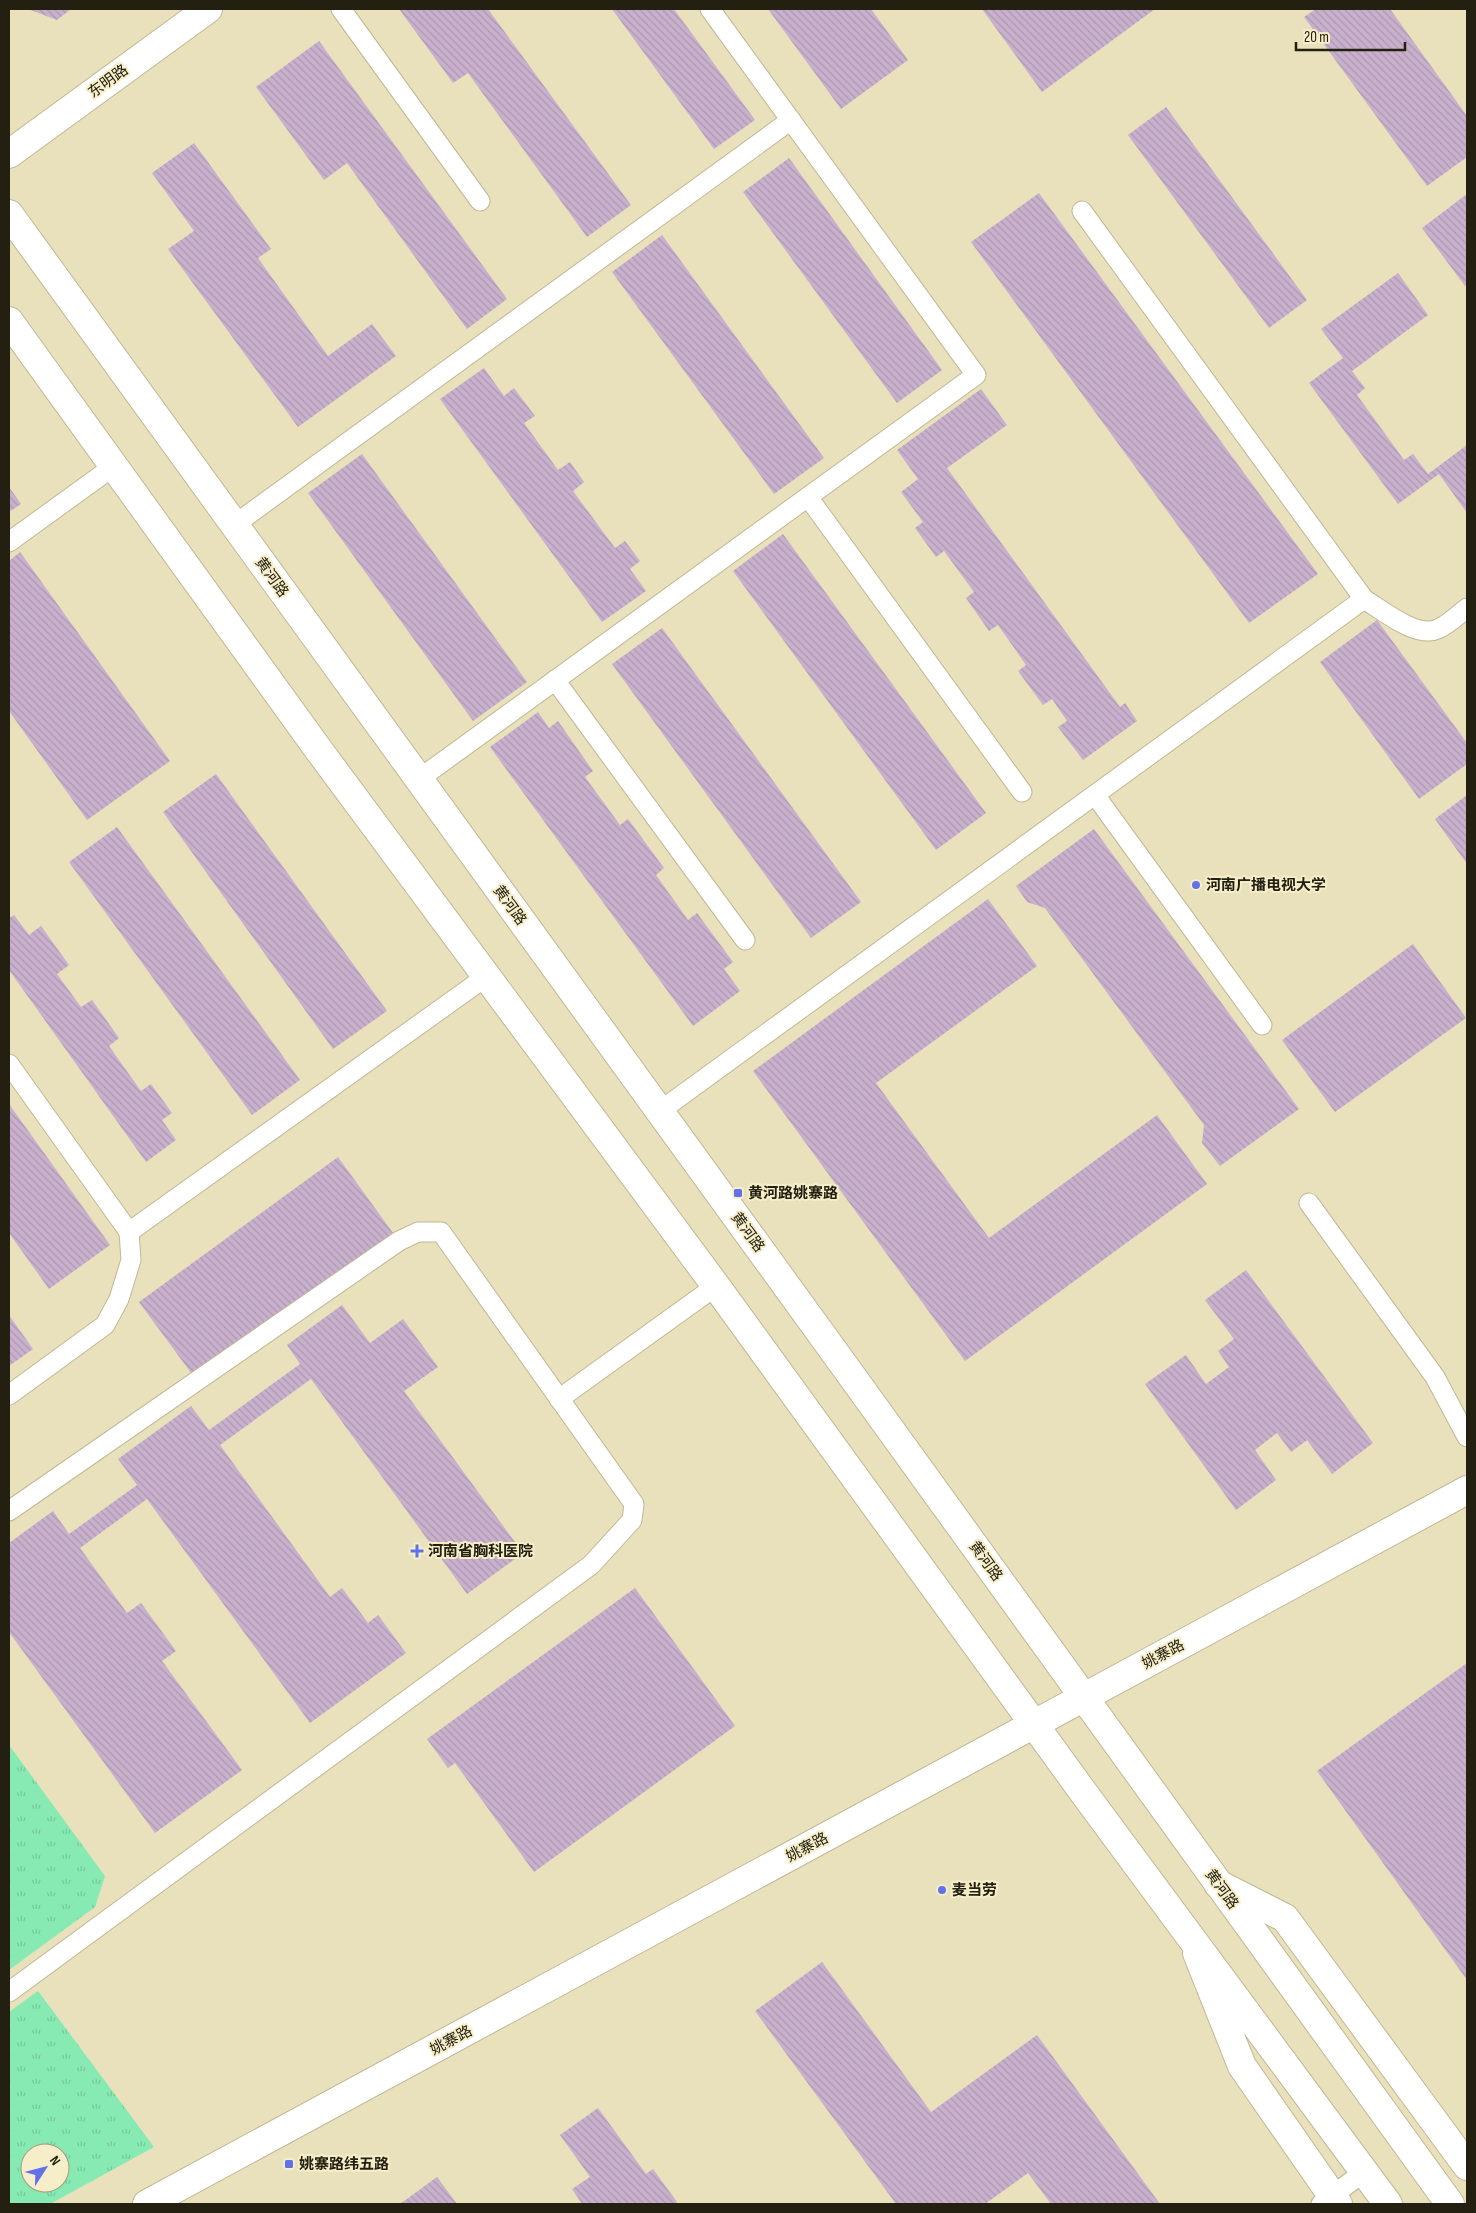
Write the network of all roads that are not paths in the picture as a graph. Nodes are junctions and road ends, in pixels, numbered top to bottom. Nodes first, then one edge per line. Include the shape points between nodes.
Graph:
1 (208, 9) edge
2 (341, 9) edge
3 (710, 9) edge
4 (791, 120) junction
5 (9, 154) edge
6 (480, 201) dead end
7 (1082, 211) dead end
8 (9, 214) edge
9 (9, 321) edge
10 (114, 466) junction
11 (808, 497) junction
12 (234, 524) junction
13 (9, 542) edge
14 (1364, 599) junction
15 (1467, 608) edge
16 (555, 680) junction
17 (419, 780) junction
18 (1022, 792) dead end
19 (1095, 795) junction
20 (745, 940) dead end
21 (487, 976) junction
22 (1262, 1025) dead end
23 (9, 1064) edge
24 (660, 1111) junction
25 (1309, 1203) dead end
26 (129, 1232) junction
27 (716, 1286) junction
28 (9, 1395) edge
29 (559, 1399) junction
30 (1467, 1437) edge
31 (1467, 1490) edge
32 (9, 1511) edge
33 (1084, 1697) junction
34 (1034, 1724) junction
35 (1218, 1884) junction
36 (1192, 1940) junction
37 (9, 1992) edge
38 (1467, 2166) edge
39 (1364, 2172) junction
40 (147, 2204) edge
41 (1321, 2204) edge
42 (1338, 2204) edge
43 (1388, 2204) edge
44 (1450, 2204) edge

1 - 5 main road, 东明路
2 - 6 lane
3 - 4 lane
4 - 11 lane via 976,375
4 - 12 lane
7 - 14 lane
8 - 12 main road, 黄河路
9 - 10 main road
10 - 13 lane
10 - 21 main road
11 - 16 lane
11 - 18 lane
12 - 17 main road, 黄河路
14 - 15 lane via 1403,624 1425,631 1438,630
14 - 19 lane
16 - 17 lane
16 - 20 lane
17 - 24 main road, 黄河路
19 - 22 lane
19 - 24 lane
21 - 26 lane
21 - 27 main road
23 - 26 lane
24 - 33 main road, 黄河路
25 - 30 lane via 1435,1377
26 - 28 lane via 131,1260 120,1299 105,1325
27 - 29 lane
27 - 34 main road
29 - 32 lane via 441,1232 418,1232 399,1241
29 - 37 lane via 634,1504 632,1520 591,1565
31 - 33 main road, 姚寨路
33 - 34 main road, 姚寨路
33 - 35 main road, 黄河路
34 - 36 main road
34 - 40 main road, 姚寨路
35 - 38 main road via 1285,1918
35 - 44 main road, 黄河路
36 - 39 main road
36 - 42 main road via 1242,2066
39 - 41 lane
39 - 43 main road

